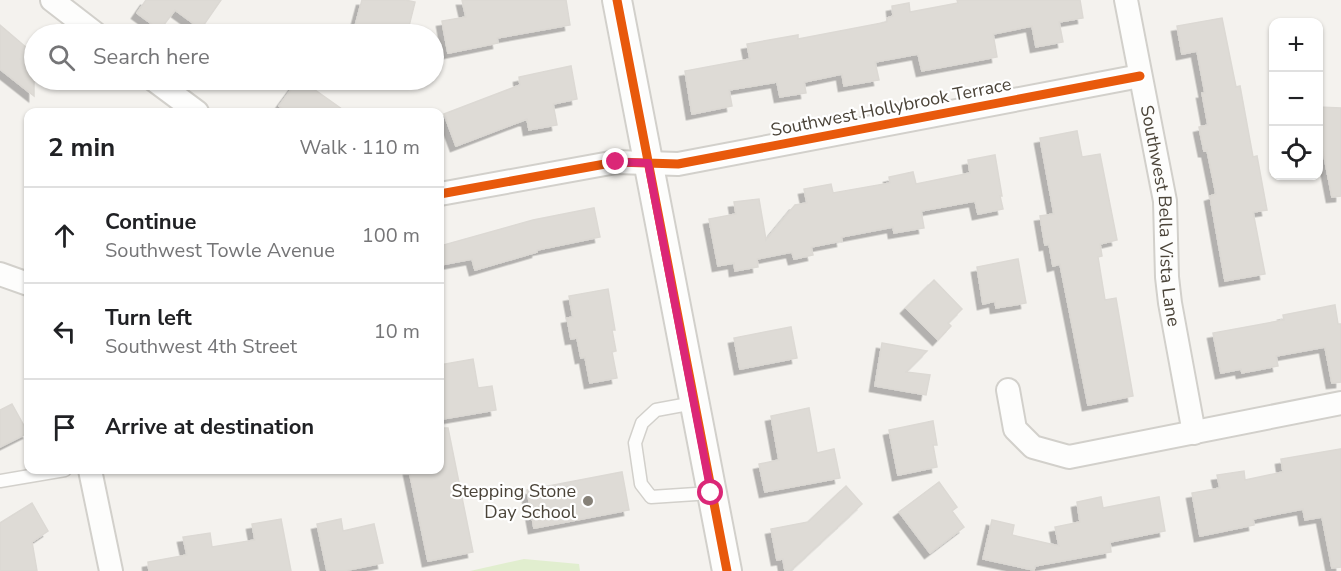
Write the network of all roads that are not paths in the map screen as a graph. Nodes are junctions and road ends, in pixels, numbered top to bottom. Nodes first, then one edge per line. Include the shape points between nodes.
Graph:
1 (52, 0) edge
2 (616, 0) edge
3 (1126, 0) edge
4 (83, 24) edge
5 (1140, 76) junction
6 (167, 90) edge
7 (191, 108) edge
8 (648, 163) junction
9 (444, 193) edge
10 (0, 274) edge
11 (24, 283) edge
12 (1008, 390) dead end
13 (694, 403) junction
14 (1341, 403) edge
15 (1194, 433) junction
16 (41, 474) edge
17 (91, 474) edge
18 (0, 481) edge
19 (711, 493) junction
20 (111, 571) edge
21 (726, 571) edge

1 - 4 street
2 - 8 street
3 - 5 street, Southwest Bella Vista Lane
5 - 8 street, Southwest Hollybrook Terrace via 678,164
5 - 15 street, Southwest Bella Vista Lane via 1165,201 1170,303
6 - 7 street
8 - 9 street, Southwest Hollybrook Terrace via 616,162
8 - 13 street
10 - 11 street
12 - 15 street via 1015,429 1034,447 1069,457
13 - 19 street
13 - 19 lane via 656,411 642,423 635,444 641,484 651,497
14 - 15 street
16 - 18 lane
17 - 20 street
19 - 21 street

